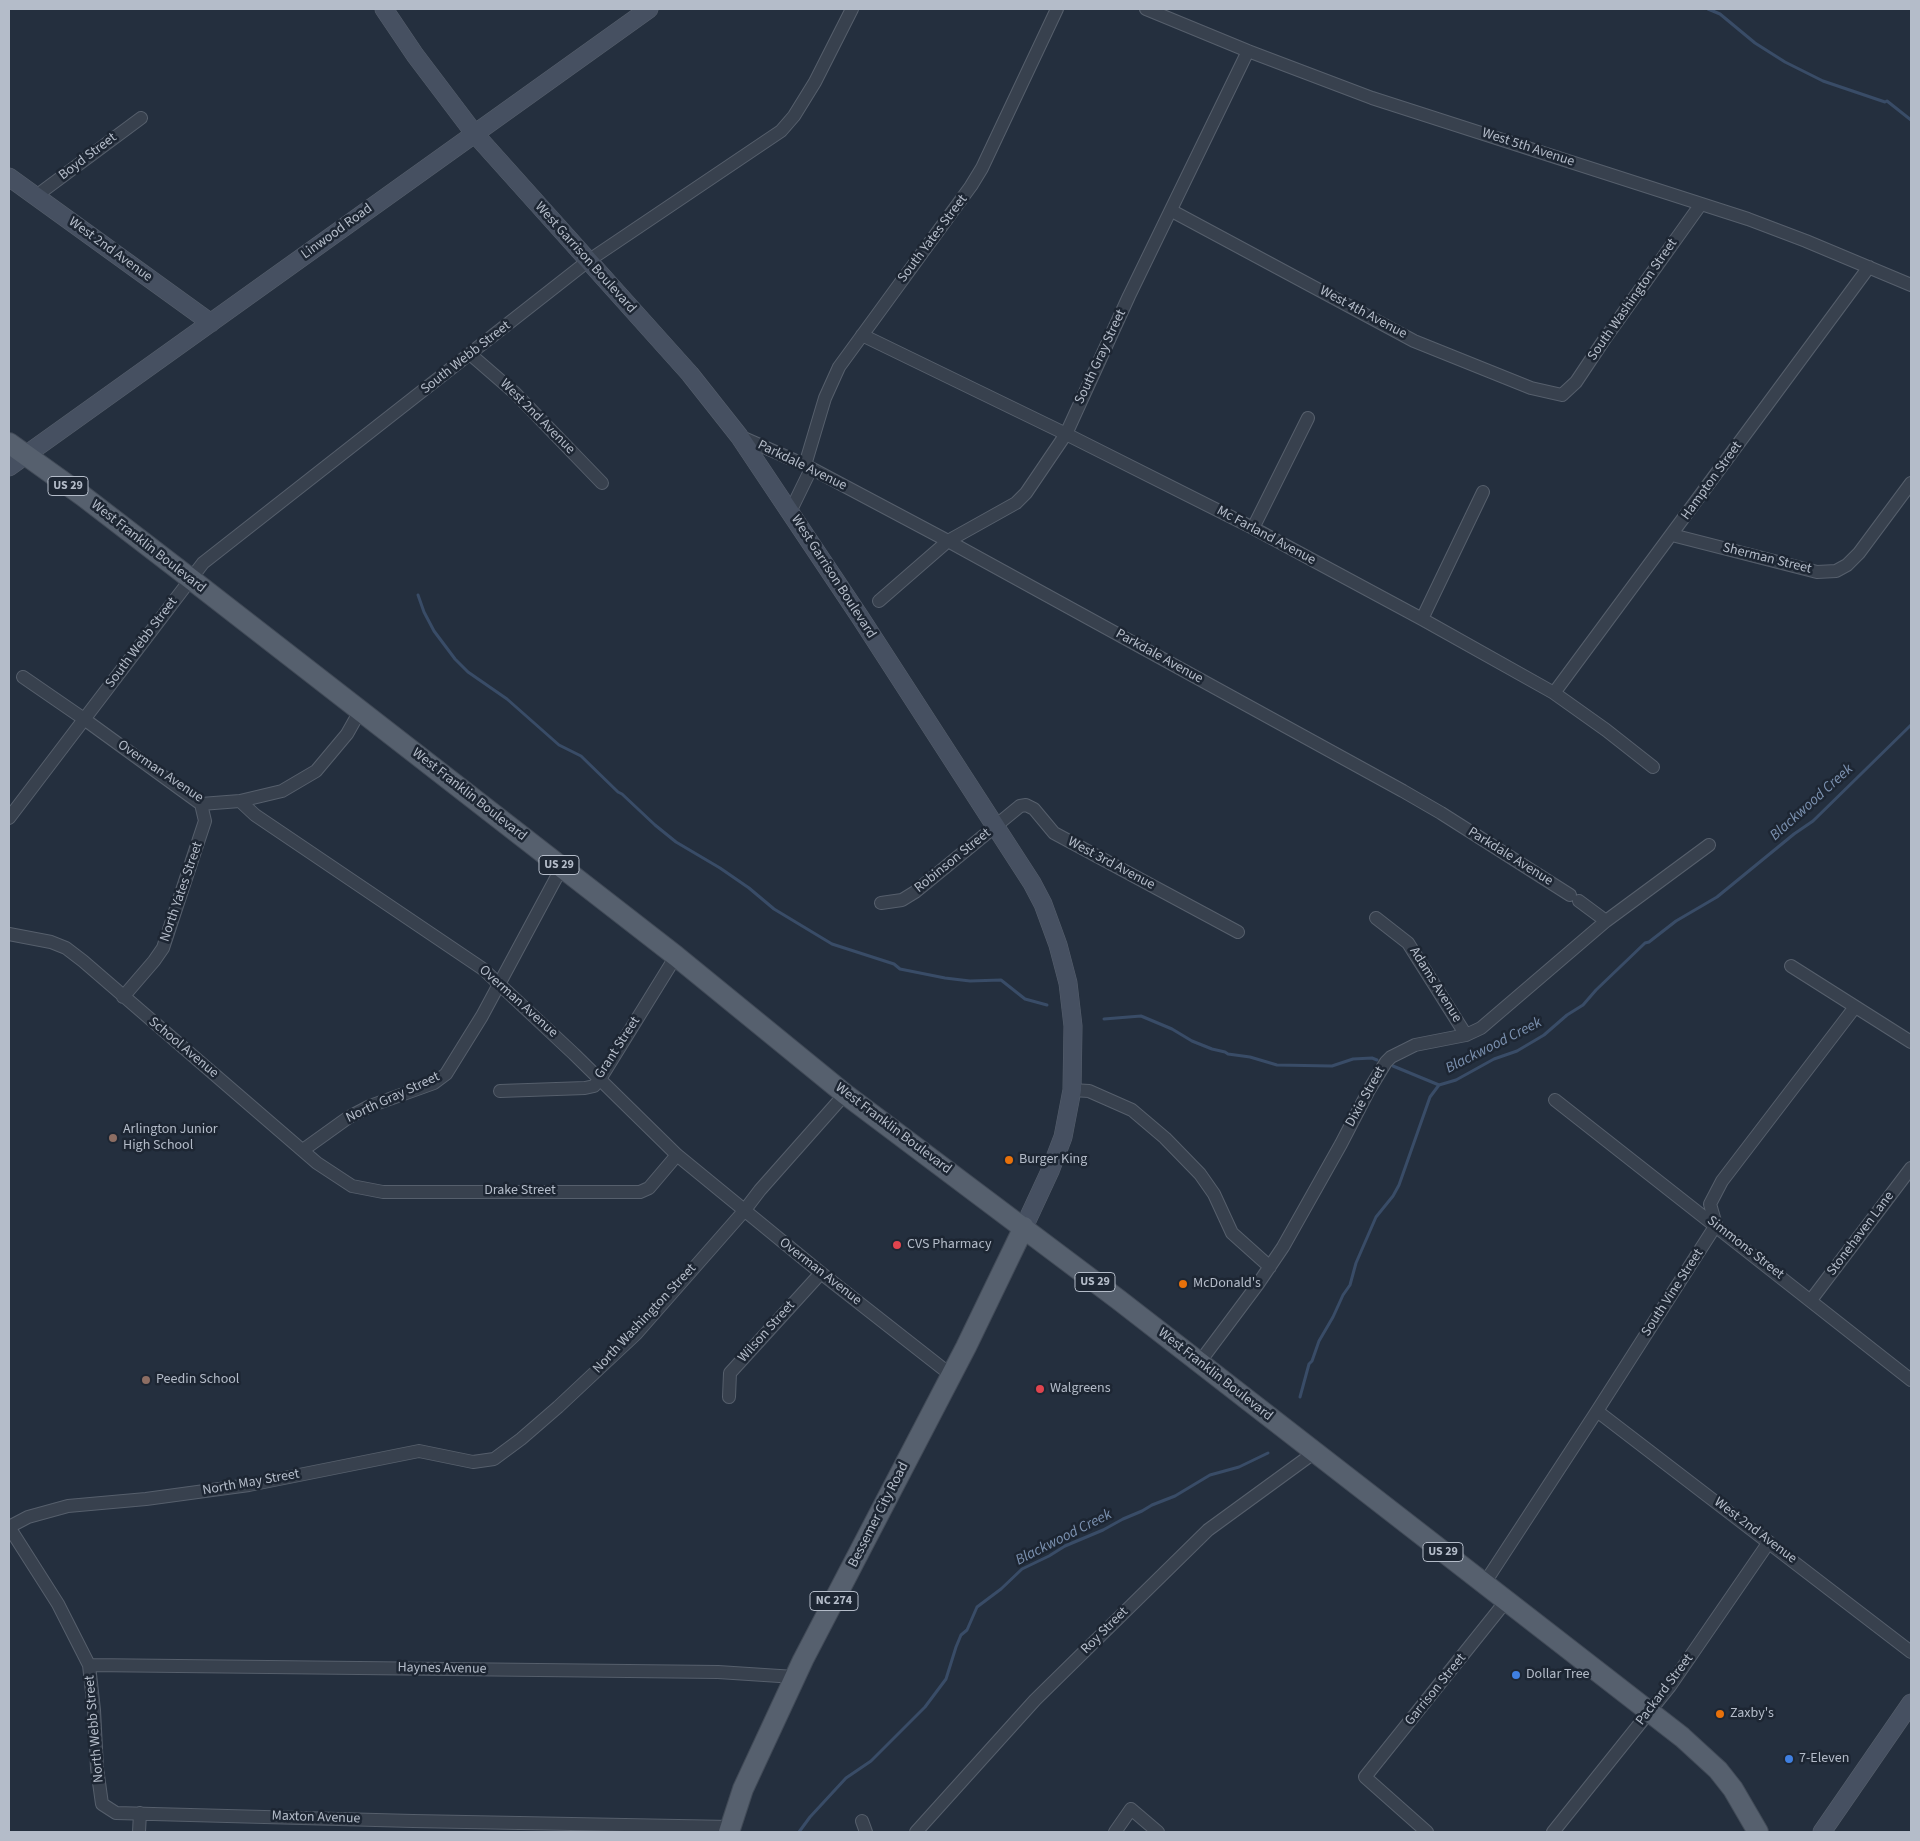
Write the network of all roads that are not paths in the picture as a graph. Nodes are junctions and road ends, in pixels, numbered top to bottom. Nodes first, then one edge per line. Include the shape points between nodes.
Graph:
1 (384, 9) edge
2 (649, 9) edge
3 (852, 9) edge
4 (1057, 9) edge
5 (1146, 9) edge
6 (1248, 51) junction
7 (141, 118) dead end
8 (474, 132) junction
9 (9, 177) edge
10 (36, 196) junction
11 (1701, 204) junction
12 (1172, 211) junction
13 (588, 261) junction
14 (1869, 267) junction
15 (1911, 285) edge
16 (211, 323) junction
17 (862, 335) junction
18 (470, 354) junction
19 (1562, 395) joint
20 (1308, 418) dead end
21 (1066, 434) junction
22 (738, 436) junction
23 (9, 443) edge
24 (25, 455) junction
25 (9, 466) edge
26 (808, 467) junction
27 (602, 483) dead end
28 (1911, 483) edge
29 (1483, 492) dead end
30 (790, 512) junction
31 (1253, 528) junction
32 (1672, 535) junction
33 (948, 541) junction
34 (190, 580) junction
35 (879, 600) dead end
36 (1422, 619) junction
37 (23, 677) dead end
38 (1554, 693) junction
39 (360, 711) junction
40 (84, 719) junction
41 (1653, 767) dead end
42 (240, 801) junction
43 (201, 804) junction
44 (9, 818) edge
45 (996, 827) junction
46 (1708, 846) dead end
47 (562, 867) junction
48 (881, 903) dead end
49 (1376, 918) dead end
50 (1606, 921) junction
51 (1238, 932) dead end
52 (9, 934) edge
53 (676, 956) junction
54 (1791, 966) dead end
55 (500, 983) junction
56 (123, 997) junction
57 (1855, 1007) junction
58 (1466, 1035) junction
59 (1911, 1042) edge
60 (600, 1079) junction
61 (1072, 1090) junction
62 (500, 1091) dead end
63 (846, 1094) junction
64 (1556, 1100) dead end
65 (302, 1150) junction
66 (677, 1155) junction
67 (1911, 1168) edge
68 (347, 1184) joint
69 (744, 1211) junction
70 (1716, 1226) junction
71 (1024, 1228) junction
72 (1270, 1267) junction
73 (820, 1273) junction
74 (1811, 1300) junction
75 (1199, 1363) junction
76 (951, 1374) junction
77 (1911, 1380) edge
78 (729, 1396) dead end
79 (1598, 1411) junction
80 (1315, 1452) junction
81 (494, 1459) joint
82 (9, 1527) edge
83 (1769, 1542) junction
84 (1484, 1584) junction
85 (1506, 1601) junction
86 (1911, 1652) edge
87 (90, 1665) junction
88 (795, 1677) junction
89 (1911, 1703) edge
90 (1650, 1712) junction
91 (140, 1813) junction
92 (730, 1829) edge
93 (139, 1832) edge
94 (916, 1832) edge
95 (1115, 1832) edge
96 (1158, 1832) edge
97 (1427, 1832) edge
98 (1553, 1832) edge
99 (1758, 1832) edge
100 (1822, 1832) edge

1 - 8 main road, West Garrison Boulevard
2 - 8 main road, Linwood Road
3 - 13 street, South Webb Street via 815,82 794,116 781,130
4 - 17 street, South Yates Street via 982,168
5 - 6 street, West 5th Avenue
6 - 11 street, West 5th Avenue via 1372,98
6 - 12 street, South Gray Street
7 - 10 street, Boyd Street
8 - 13 main road, West Garrison Boulevard
8 - 16 main road, Linwood Road
9 - 10 main road, West 2nd Avenue
10 - 16 main road, West 2nd Avenue
11 - 14 street, West 5th Avenue
11 - 19 street, South Washington Street via 1576,382
12 - 19 street, West 4th Avenue via 1414,341 1531,388
12 - 21 street, South Gray Street
13 - 18 street, South Webb Street
13 - 22 main road, West Garrison Boulevard via 690,374
14 - 15 street, West 5th Avenue
14 - 32 street, Hampton Street
16 - 24 main road, Linwood Road
17 - 21 street, Mc Farland Avenue
17 - 26 street, South Yates Street via 832,380
18 - 27 street, West 2nd Avenue via 515,392
18 - 34 street, South Webb Street via 209,558
20 - 31 street
21 - 31 street, Mc Farland Avenue
21 - 33 street, South Gray Street via 1016,503
22 - 26 street, Parkdale Avenue
22 - 30 main road, West Garrison Boulevard
23 - 24 main road, West Franklin Boulevard / US 29
24 - 25 main road, Linwood Road
24 - 34 main road, West Franklin Boulevard / US 29
26 - 30 street, South Yates Street
26 - 33 street, Parkdale Avenue
28 - 32 street, Sherman Street via 1860,552 1836,572 1817,572
29 - 36 street
30 - 45 main road, West Garrison Boulevard
31 - 36 street, Mc Farland Avenue
32 - 38 street, Hampton Street
33 - 35 street, South Gray Street
33 - 50 street, Parkdale Avenue via 1403,791 1575,898
34 - 39 main road, West Franklin Boulevard / US 29
34 - 40 street, South Webb Street
36 - 38 street, Mc Farland Avenue
37 - 40 street, Overman Avenue
38 - 41 street, Mc Farland Avenue
39 - 42 street via 347,734 316,771 282,791
39 - 47 main road, West Franklin Boulevard / US 29
40 - 43 street, Overman Avenue
40 - 44 street
42 - 43 street, Overman Avenue
42 - 55 street, Overman Avenue
43 - 56 street, North Yates Street via 205,821 166,940 154,961
45 - 48 street, Robinson Street via 915,892 902,900
45 - 51 street, West 3rd Avenue via 1020,806 1030,806 1054,833
45 - 61 main road, West Garrison Boulevard via 1043,904 1058,945 1074,1026
46 - 50 street, Dixie Street
47 - 53 main road, West Franklin Boulevard / US 29
47 - 55 street
49 - 58 street, Adams Avenue via 1408,943
50 - 58 street, Dixie Street via 1481,1028
52 - 56 street, School Avenue via 66,948
53 - 60 street, Grant Street
53 - 63 main road, West Franklin Boulevard / US 29
54 - 57 street
55 - 60 street, Overman Avenue
55 - 65 street, North Gray Street via 446,1074 426,1086 349,1117
56 - 65 street, School Avenue
57 - 59 street
57 - 70 street via 1722,1181 1710,1204
58 - 72 street, Dixie Street via 1415,1045 1391,1056
60 - 62 street, Grant Street via 594,1086 585,1088
60 - 66 street, Overman Avenue
61 - 71 main road, West Garrison Boulevard via 1063,1137
61 - 72 street via 1089,1091 1132,1110 1165,1138 1200,1174 1214,1194 1232,1234
63 - 69 street
63 - 71 main road, West Franklin Boulevard / US 29
64 - 70 street, Simmons Street
65 - 68 street, School Avenue
66 - 68 street, Drake Street via 649,1188 640,1192 383,1192
66 - 69 street, Overman Avenue
67 - 74 street, Stonehaven Lane
69 - 73 street, Overman Avenue
69 - 81 street, North Washington Street via 605,1365
70 - 74 street, Simmons Street
70 - 79 street, South Vine Street
71 - 75 main road, West Franklin Boulevard / US 29
71 - 76 main road, Bessemer City Road / NC 274
72 - 75 street, Dixie Street
73 - 76 street, Overman Avenue
73 - 78 street, Wilson Street via 730,1373
74 - 77 street, Simmons Street
75 - 80 main road, West Franklin Boulevard / US 29
76 - 88 main road, Bessemer City Road / NC 274
79 - 83 street, West 2nd Avenue
79 - 84 street, South Vine Street
80 - 84 main road, West Franklin Boulevard / US 29
80 - 94 street, Roy Street via 1208,1530 1036,1700
81 - 82 street, North May Street via 474,1462 419,1451 249,1485 68,1506 28,1517
82 - 87 street, North Webb Street via 58,1604
83 - 86 street, West 2nd Avenue
83 - 90 street, Packard Street
84 - 85 main road, West Franklin Boulevard / US 29
85 - 90 main road, West Franklin Boulevard / US 29
85 - 97 street, Garrison Street via 1366,1778
87 - 88 street, Haynes Avenue via 718,1672
87 - 91 street, North Webb Street via 102,1804 116,1813
88 - 92 main road, Bessemer City Road / NC 274 via 743,1790
89 - 100 main road
90 - 98 street, Packard Street
90 - 99 main road, West Franklin Boulevard / US 29 via 1718,1770 1737,1794
91 - 92 street, Maxton Avenue
91 - 93 street
95 - 96 street via 1131,1809

